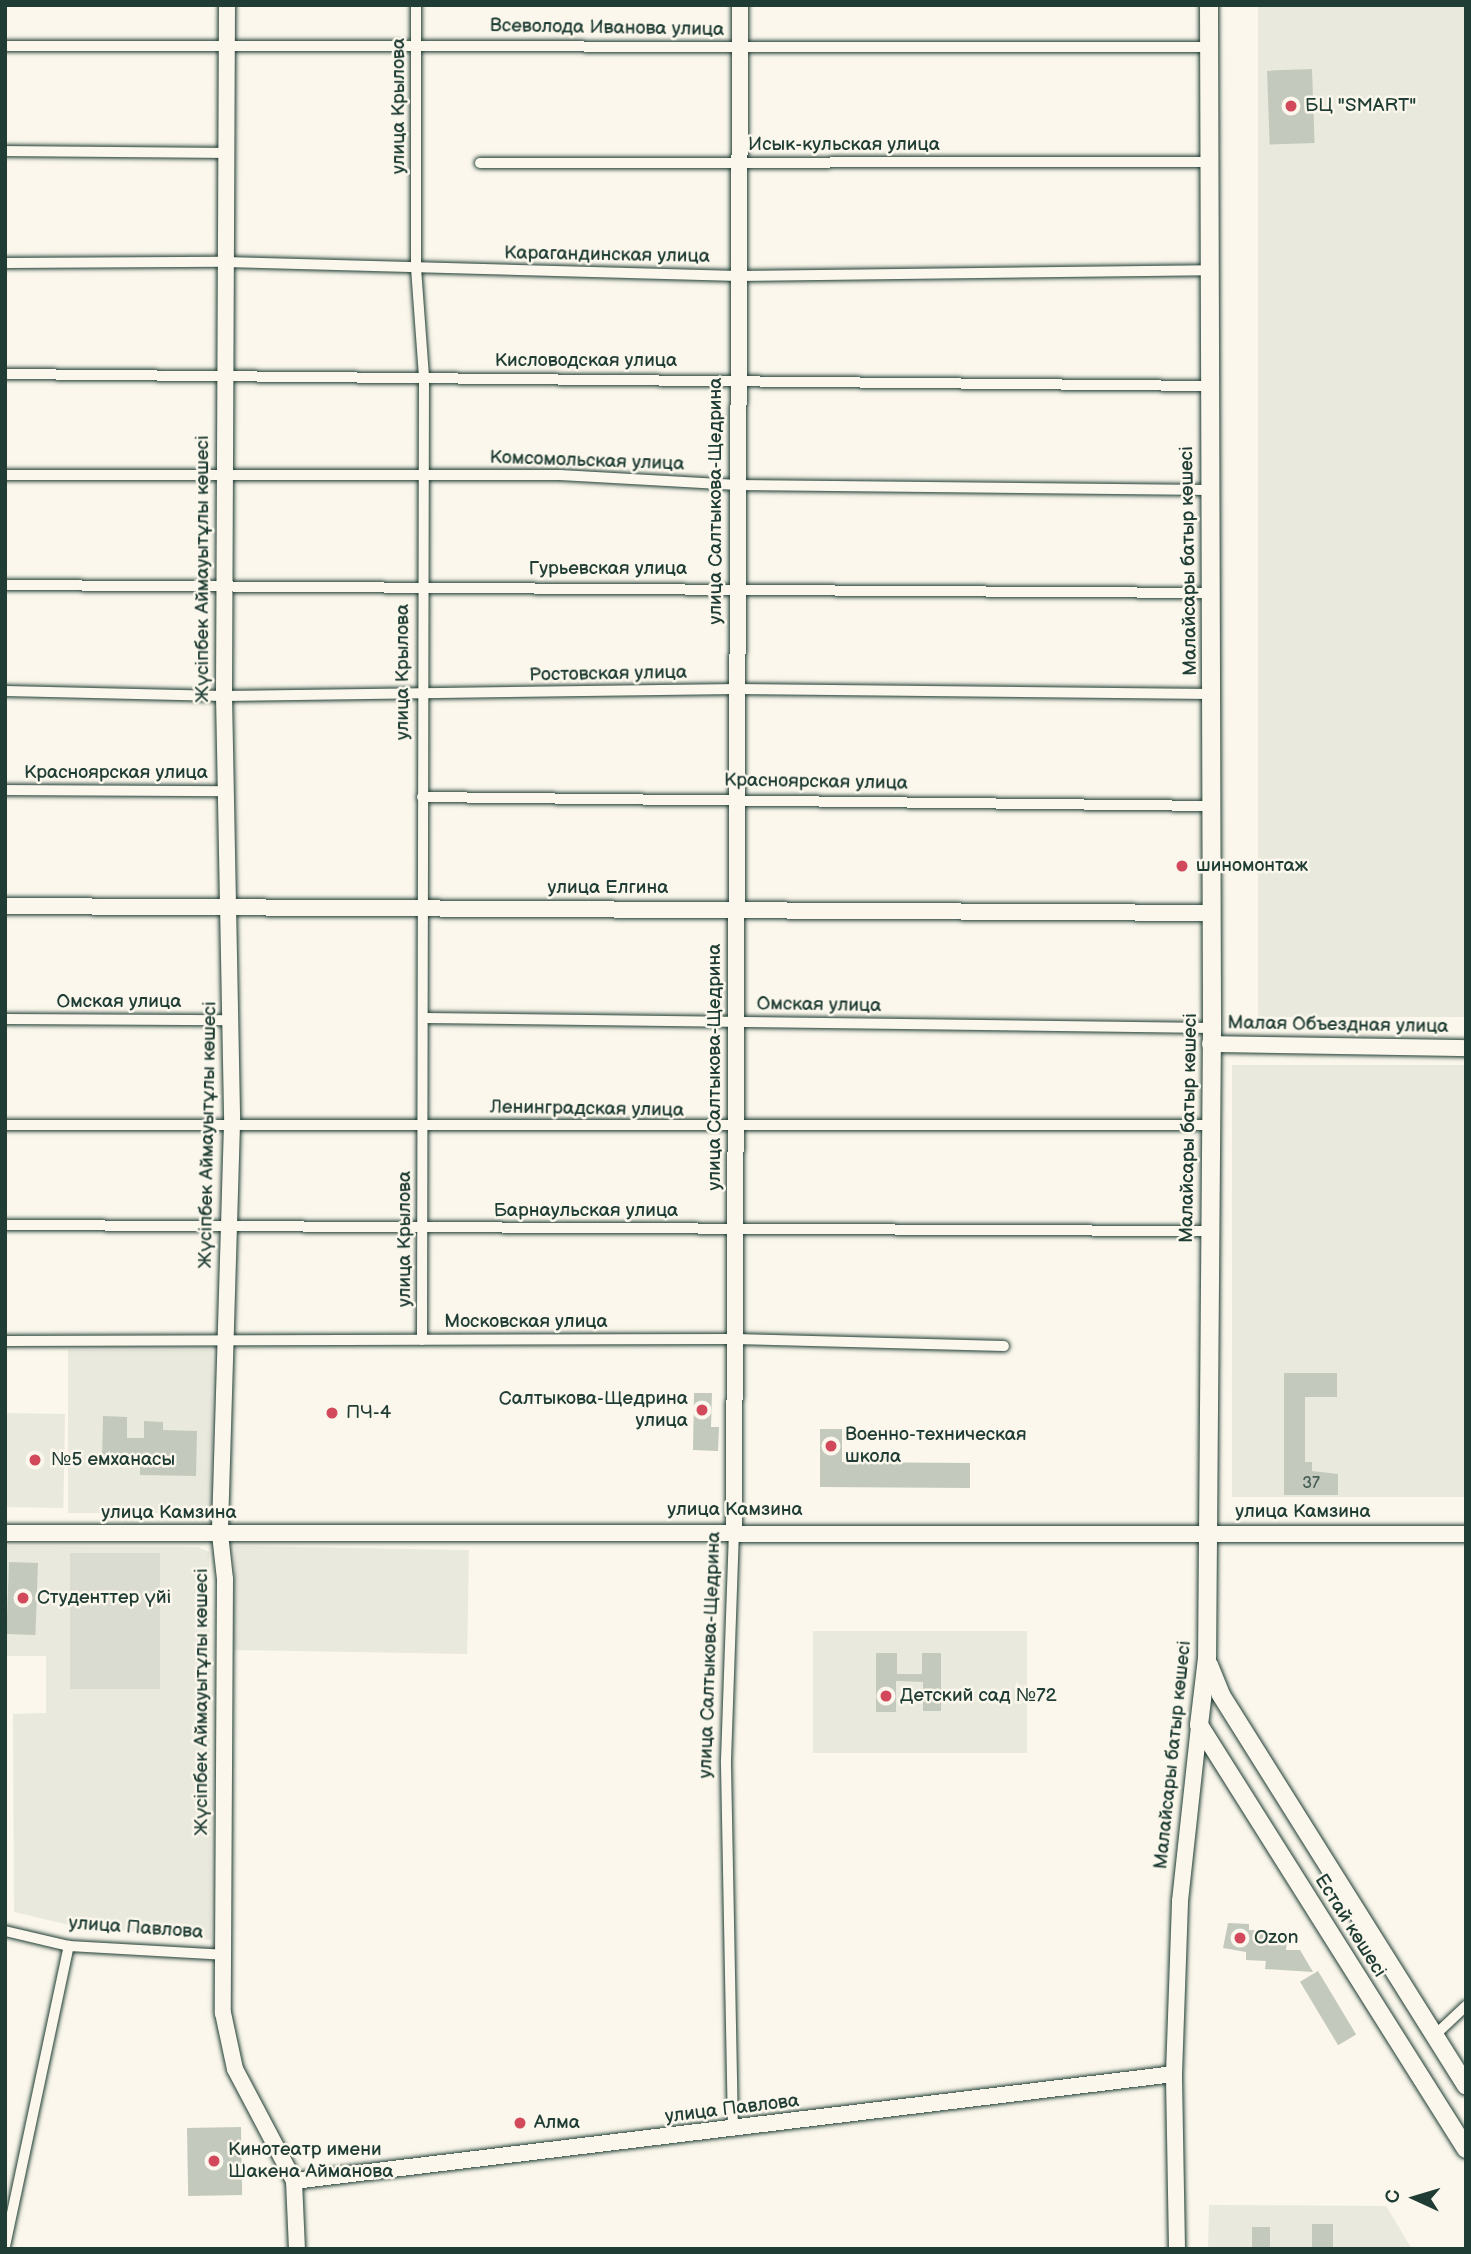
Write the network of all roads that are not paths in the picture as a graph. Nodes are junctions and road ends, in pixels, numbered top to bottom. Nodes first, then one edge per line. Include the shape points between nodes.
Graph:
1 (227, 5) edge
2 (416, 5) edge
3 (740, 5) edge
4 (1209, 5) edge
5 (5, 46) edge
6 (226, 46) junction
7 (416, 46) junction
8 (1208, 47) junction
9 (741, 48) junction
10 (5, 151) edge
11 (226, 153) junction
12 (1208, 162) junction
13 (480, 163) dead end
14 (738, 163) junction
15 (225, 262) junction
16 (5, 263) edge
17 (416, 268) junction
18 (1209, 270) junction
19 (739, 276) junction
20 (5, 374) edge
21 (224, 376) junction
22 (424, 377) junction
23 (737, 380) junction
24 (1208, 386) junction
25 (5, 475) edge
26 (224, 475) junction
27 (424, 475) junction
28 (738, 485) junction
29 (1210, 490) junction
30 (5, 584) edge
31 (224, 586) junction
32 (421, 586) junction
33 (738, 587) junction
34 (1210, 593) junction
35 (737, 689) junction
36 (5, 691) edge
37 (1212, 694) junction
38 (224, 696) junction
39 (420, 696) junction
40 (5, 790) edge
41 (228, 791) junction
42 (422, 797) junction
43 (736, 798) junction
44 (1210, 806) junction
45 (5, 906) edge
46 (231, 908) junction
47 (737, 908) junction
48 (422, 909) junction
49 (1211, 913) junction
50 (425, 1018) junction
51 (5, 1019) edge
52 (232, 1020) junction
53 (736, 1021) junction
54 (1211, 1036) junction
55 (1466, 1048) edge
56 (423, 1123) junction
57 (232, 1124) junction
58 (5, 1125) edge
59 (1210, 1125) junction
60 (736, 1129) junction
61 (5, 1225) edge
62 (229, 1226) junction
63 (423, 1229) junction
64 (736, 1229) junction
65 (1208, 1230) junction
66 (223, 1338) junction
67 (735, 1339) junction
68 (422, 1340) junction
69 (5, 1341) edge
70 (1004, 1346) dead end
71 (734, 1530) junction
72 (5, 1532) edge
73 (1206, 1532) junction
74 (220, 1534) junction
75 (1466, 1534) edge
76 (1207, 1658) junction
77 (1199, 1725) junction
78 (5, 1931) edge
79 (69, 1946) junction
80 (223, 1955) junction
81 (1466, 2006) edge
82 (1434, 2036) junction
83 (1174, 2074) junction
84 (1466, 2085) edge
85 (733, 2130) junction
86 (1466, 2149) edge
87 (294, 2181) junction
88 (5, 2246) edge
89 (297, 2249) edge
90 (1177, 2249) edge

1 - 6 street, Жүсіпбек Аймауытұлы көшесі
2 - 7 street, улица Крылова
3 - 9 street, улица Салтыкова-Щедрина
4 - 8 main road, Малайсары батыр көшесі
5 - 6 street, Всеволода Иванова улица
6 - 7 street, Всеволода Иванова улица
6 - 11 street, Жүсіпбек Аймауытұлы көшесі
7 - 9 street, Всеволода Иванова улица
7 - 17 street, улица Крылова
8 - 9 street, Всеволода Иванова улица
8 - 12 main road, Малайсары батыр көшесі
9 - 14 street, улица Салтыкова-Щедрина
10 - 11 street
11 - 15 street, Жүсіпбек Аймауытұлы көшесі
12 - 14 street, Исык-кульская улица
12 - 18 main road, Малайсары батыр көшесі
13 - 14 street, Исык-кульская улица
14 - 19 street, улица Салтыкова-Щедрина
15 - 16 street, Карагандинская улица
15 - 17 street, Карагандинская улица
15 - 21 street, Жүсіпбек Аймауытұлы көшесі
17 - 19 street, Карагандинская улица
17 - 22 street, улица Крылова
18 - 19 street, Карагандинская улица
18 - 24 main road, Малайсары батыр көшесі
19 - 23 street, улица Салтыкова-Щедрина
20 - 21 street, Кисловодская улица
21 - 22 street, Кисловодская улица
21 - 26 street, Жүсіпбек Аймауытұлы көшесі
22 - 23 street, Кисловодская улица
22 - 27 street, улица Крылова
23 - 24 street, Кисловодская улица
23 - 28 street, улица Салтыкова-Щедрина
24 - 29 main road, Малайсары батыр көшесі
25 - 26 street, Комсомольская улица
26 - 27 street, Комсомольская улица
26 - 31 street, Жүсіпбек Аймауытұлы көшесі
27 - 28 street, Комсомольская улица via 560,475
27 - 32 street, улица Крылова
28 - 29 street, Комсомольская улица
28 - 33 street, улица Салтыкова-Щедрина
29 - 34 main road, Малайсары батыр көшесі
30 - 31 street, Гурьевская улица
31 - 32 street, Гурьевская улица
31 - 38 street, Жүсіпбек Аймауытұлы көшесі
32 - 33 street, Гурьевская улица
32 - 39 street, улица Крылова
33 - 34 street, Гурьевская улица
33 - 35 street, улица Салтыкова-Щедрина
34 - 37 main road, Малайсары батыр көшесі
35 - 37 street, Ростовская улица
35 - 39 street, Ростовская улица
35 - 43 street, улица Салтыкова-Щедрина
36 - 38 street, Ростовская улица
37 - 44 main road, Малайсары батыр көшесі
38 - 39 street, Ростовская улица
38 - 41 street, Жүсіпбек Аймауытұлы көшесі
39 - 42 street, улица Крылова
40 - 41 street, Красноярская улица
41 - 46 street, Жүсіпбек Аймауытұлы көшесі
42 - 43 street, Красноярская улица
42 - 48 street, улица Крылова
43 - 44 street, Красноярская улица
43 - 47 street, улица Салтыкова-Щедрина
44 - 49 main road, Малайсары батыр көшесі
45 - 46 street, улица Елгина
46 - 48 street, улица Елгина
46 - 52 street, Жүсіпбек Аймауытұлы көшесі
47 - 48 street, улица Елгина
47 - 49 street, улица Елгина
47 - 53 street, улица Салтыкова-Щедрина
48 - 50 street, улица Крылова
49 - 54 main road, Малайсары батыр көшесі
50 - 53 street, Омская улица
50 - 56 street, улица Крылова
51 - 52 street, Омская улица
52 - 57 street, Жүсіпбек Аймауытұлы көшесі
53 - 54 street, Омская улица
53 - 60 street, улица Салтыкова-Щедрина
54 - 55 street, Малая Объездная улица
54 - 59 main road, Малайсары батыр көшесі
56 - 57 street, Ленинградская улица
56 - 60 street, Ленинградская улица
56 - 63 street, улица Крылова
57 - 58 street, Ленинградская улица
57 - 62 street, Жүсіпбек Аймауытұлы көшесі
59 - 60 street, Ленинградская улица
59 - 65 main road, Малайсары батыр көшесі
60 - 64 street, улица Салтыкова-Щедрина
61 - 62 street, Барнаульская улица
62 - 63 street, Барнаульская улица
62 - 66 street, Жүсіпбек Аймауытұлы көшесі
63 - 64 street, Барнаульская улица
63 - 68 street, улица Крылова
64 - 65 street, Барнаульская улица
64 - 67 street, улица Салтыкова-Щедрина
65 - 73 main road, Малайсары батыр көшесі
66 - 68 street, Московская улица
66 - 69 street, Московская улица
66 - 74 street, Жүсіпбек Аймауытұлы көшесі
67 - 68 street, Московская улица
67 - 70 street, Московская улица
67 - 71 street, улица Салтыкова-Щедрина
71 - 73 street, улица Камзина
71 - 74 street, улица Камзина
71 - 85 street, улица Салтыкова-Щедрина via 726,1760
72 - 74 street, улица Камзина
73 - 75 street, улица Камзина
73 - 76 main road, Малайсары батыр көшесі
74 - 80 street, Жүсіпбек Аймауытұлы көшесі via 225,1579
76 - 77 main road, Малайсары батыр көшесі
76 - 82 main road, Естай көшесі via 1222,1695
77 - 83 street, Малайсары батыр көшесі via 1180,1901
77 - 86 main road, Естай көшесі
78 - 79 street, улица Павлова
79 - 80 street, улица Павлова
79 - 88 street
80 - 87 street, Жүсіпбек Аймауытұлы көшесі via 229,2051 255,2114
81 - 82 street
82 - 84 main road, Естай көшесі
83 - 85 street, улица Павлова
83 - 90 street, Малайсары батыр көшесі
85 - 87 street, улица Павлова via 384,2166
87 - 89 street, Жүсіпбек Аймауытұлы көшесі

